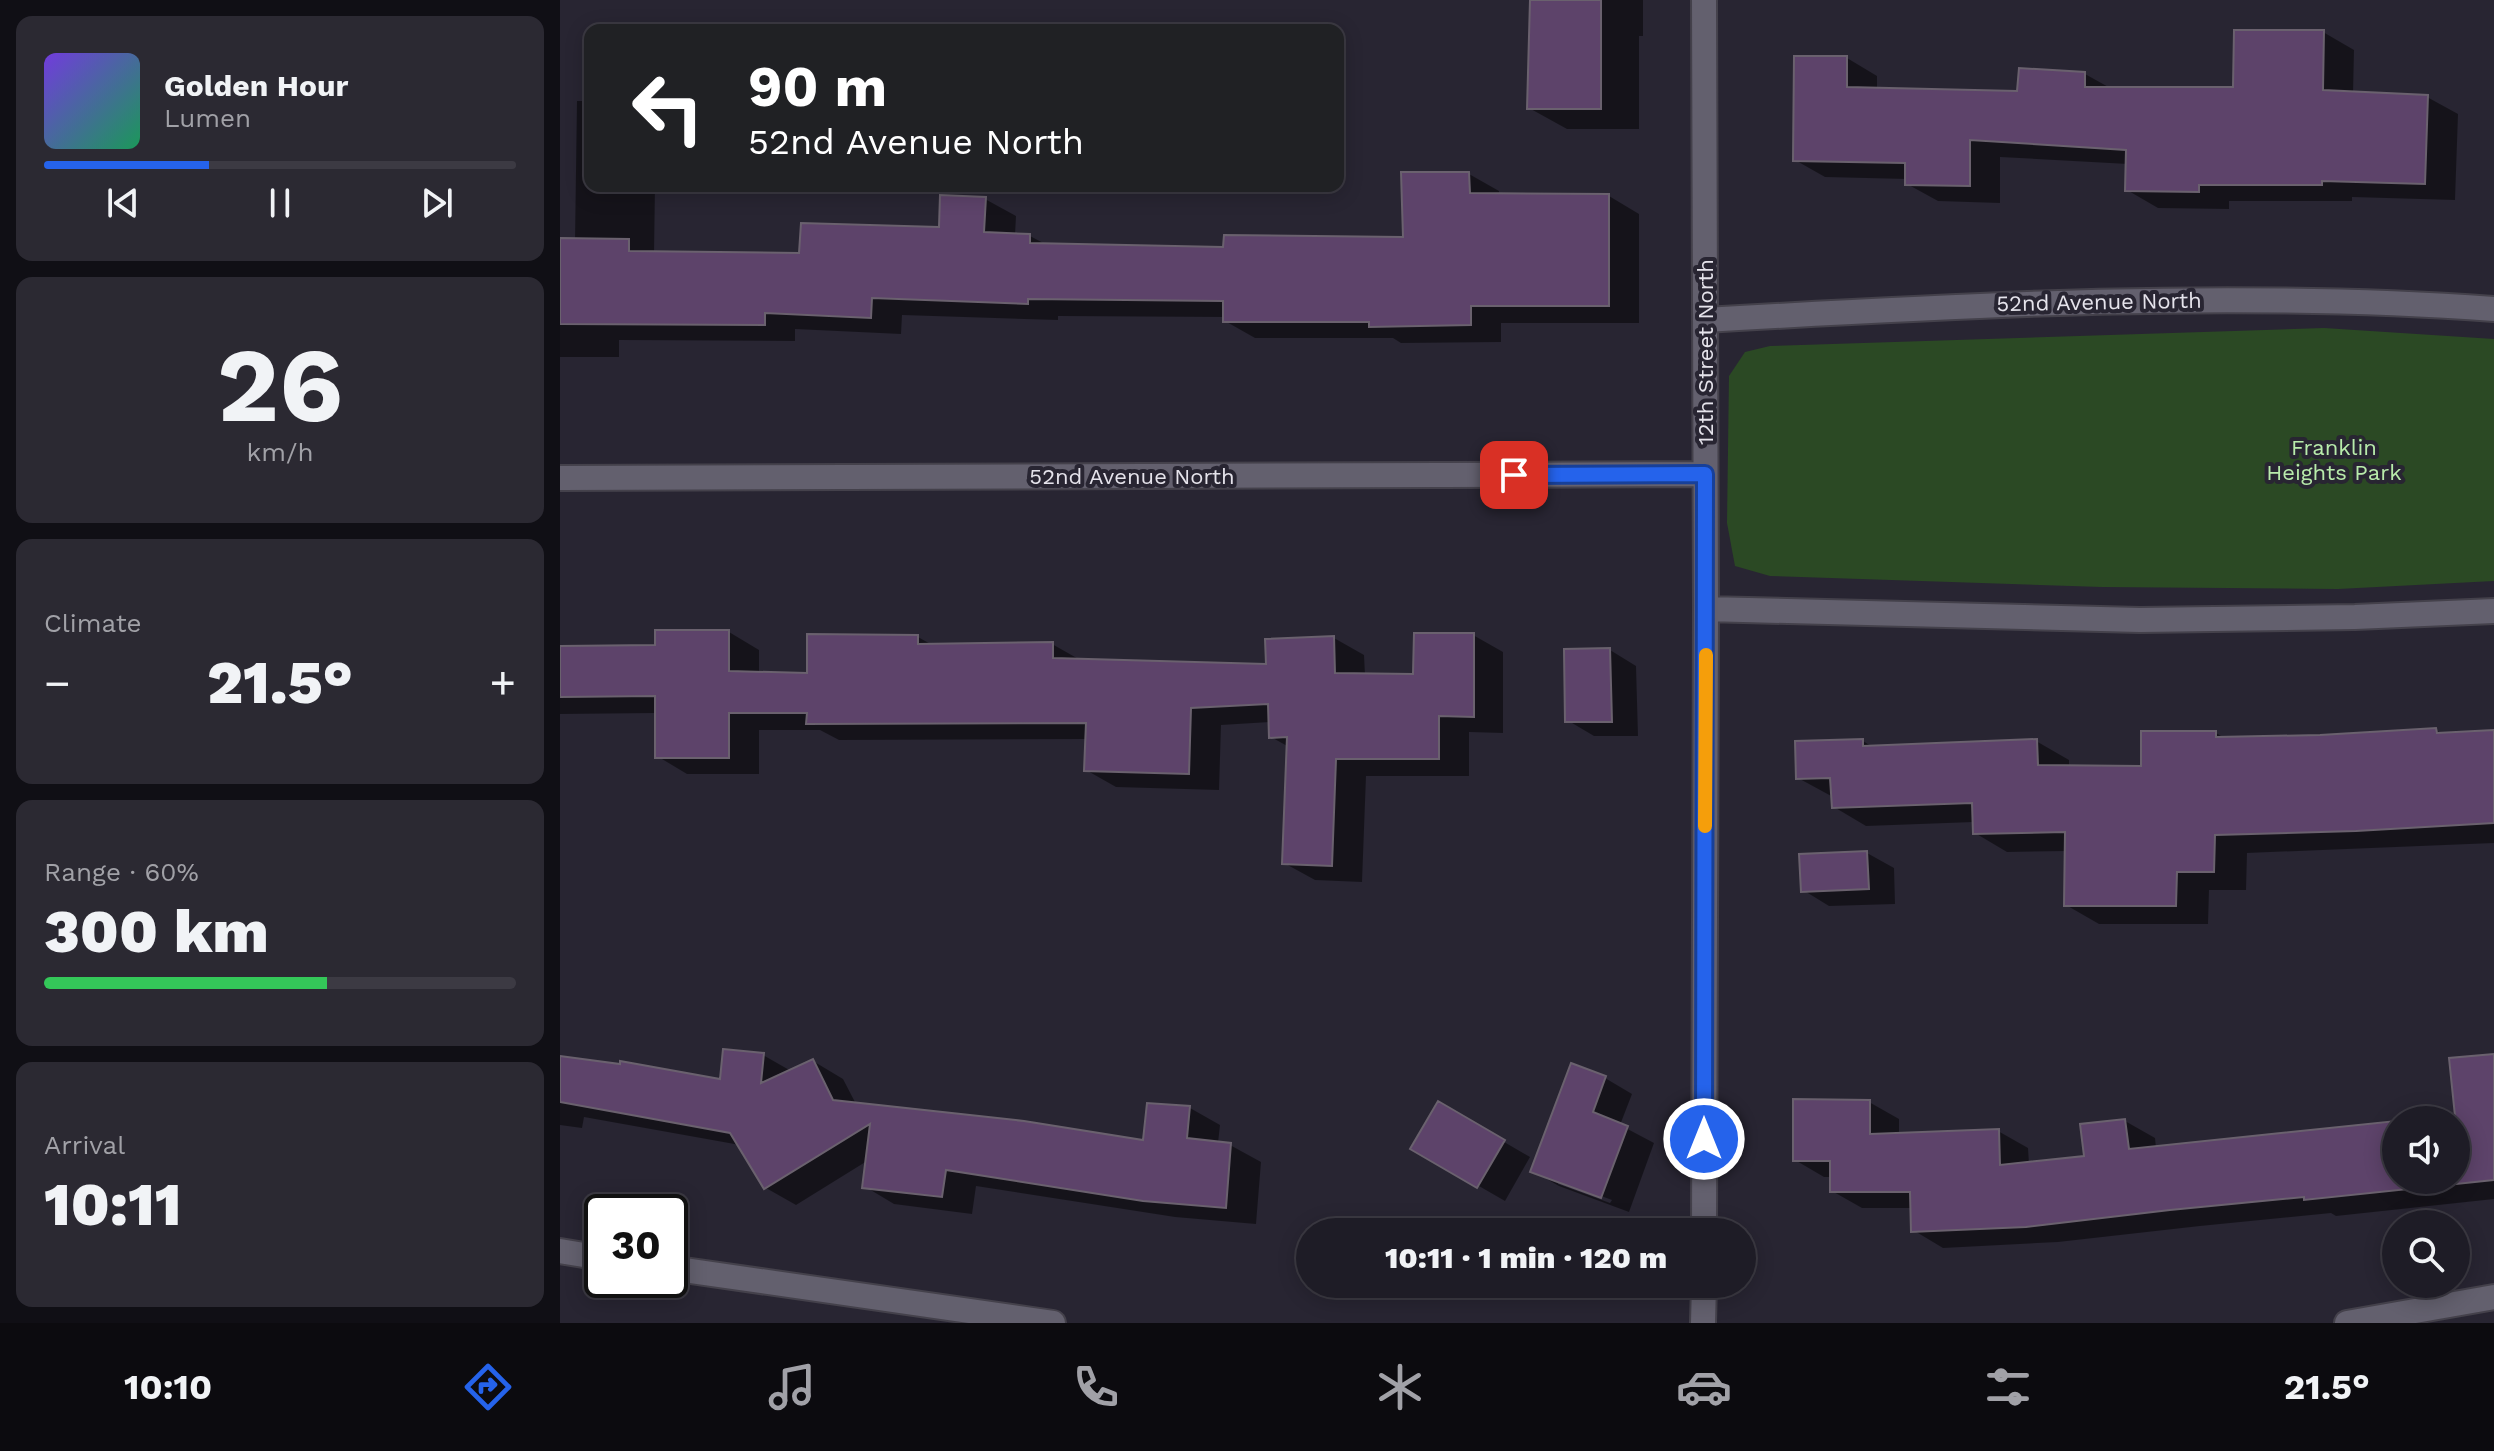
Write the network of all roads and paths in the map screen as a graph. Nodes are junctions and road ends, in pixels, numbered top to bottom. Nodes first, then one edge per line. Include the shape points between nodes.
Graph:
1 (1704, 0) edge
2 (2494, 309) edge
3 (1705, 320) junction
4 (1705, 474) junction
5 (560, 478) edge
6 (1706, 609) junction
7 (2494, 611) edge
8 (1704, 1218) edge
9 (560, 1251) edge
10 (584, 1255) edge
11 (688, 1271) edge
12 (2494, 1297) edge
13 (1704, 1298) edge
14 (1053, 1323) edge
15 (1703, 1323) edge
16 (2347, 1323) edge

1 - 3 street, 12th Street North
2 - 3 street, 52nd Avenue North via 2190,301 1991,304
3 - 4 street, 12th Street North
4 - 5 street, 52nd Avenue North
4 - 6 street, 12th Street North
6 - 7 street via 2140,620
6 - 8 street, 12th Street North
9 - 10 street
11 - 14 street
12 - 16 street
13 - 15 street

